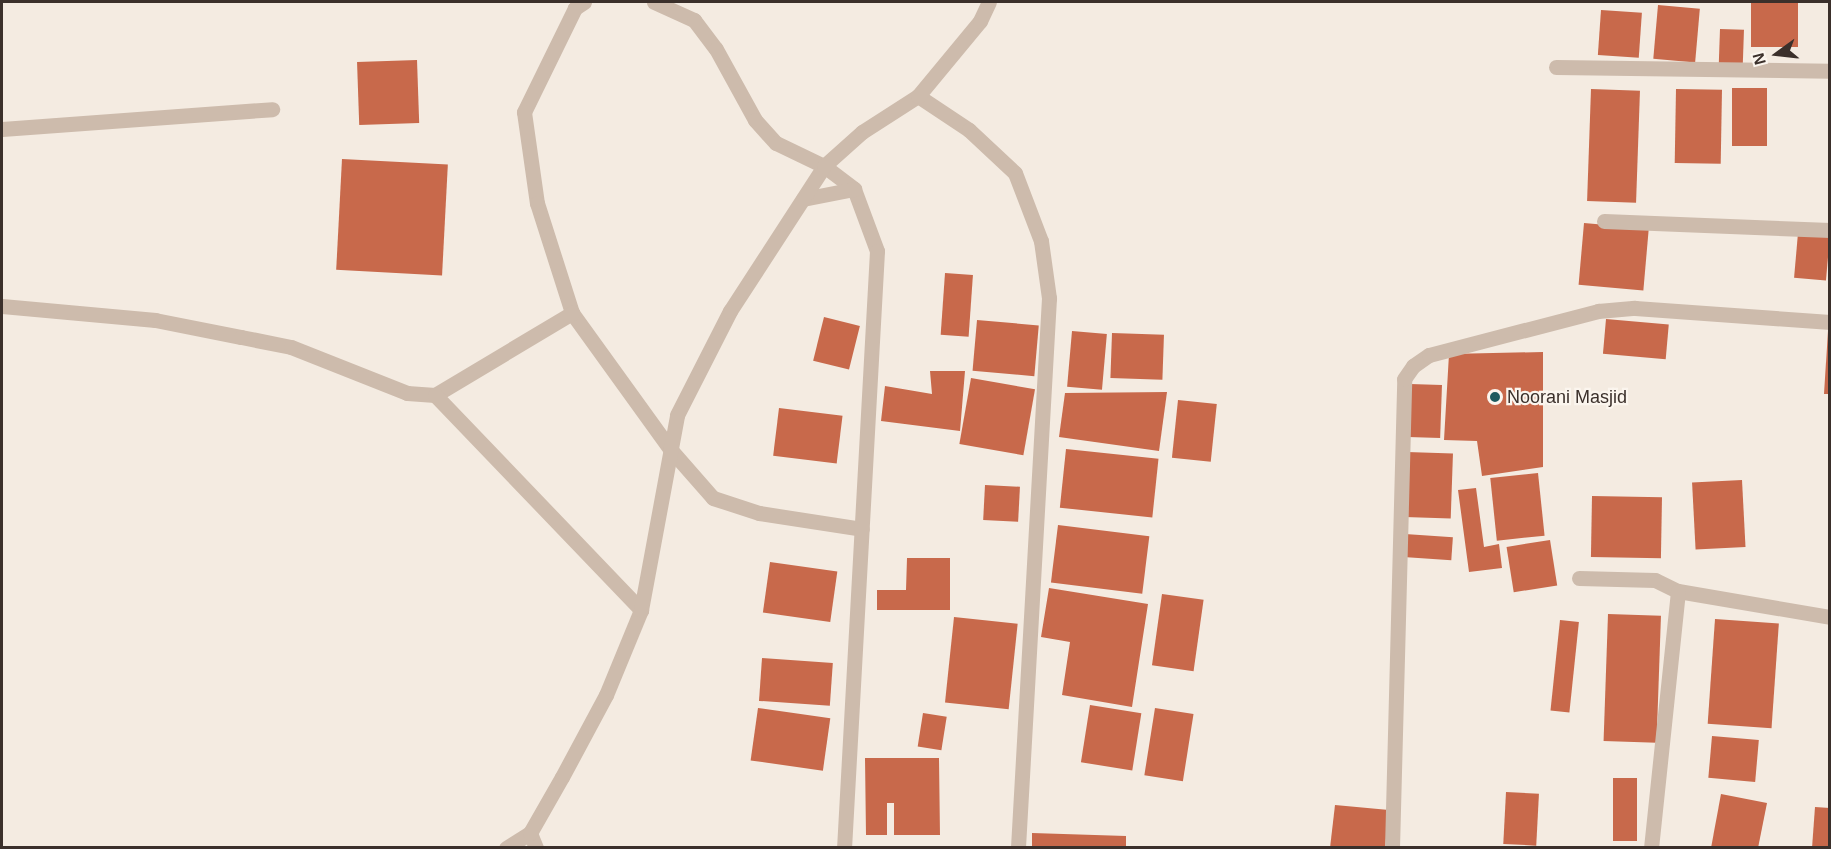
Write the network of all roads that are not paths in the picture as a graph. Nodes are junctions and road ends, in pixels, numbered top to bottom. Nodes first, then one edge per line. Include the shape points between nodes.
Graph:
1 (654, 2) edge
2 (989, 2) edge
3 (576, 4) edge
4 (1556, 67) dead end
5 (1830, 71) edge
6 (918, 96) junction
7 (272, 109) dead end
8 (2, 129) edge
9 (824, 166) junction
10 (854, 189) junction
11 (803, 199) junction
12 (1604, 221) dead end
13 (1830, 230) edge
14 (2, 306) edge
15 (573, 313) junction
16 (1830, 322) edge
17 (435, 395) junction
18 (670, 449) junction
19 (861, 529) junction
20 (1579, 578) dead end
21 (1678, 591) junction
22 (641, 610) junction
23 (1830, 617) edge
24 (530, 832) junction
25 (506, 848) edge
26 (536, 848) edge
27 (844, 848) edge
28 (1018, 848) edge
29 (1392, 848) edge
30 (1651, 848) edge

1 - 9 street via 694,20 716,49 755,120 776,143
2 - 6 street via 980,21
3 - 15 street via 524,112 537,203
4 - 5 street
6 - 9 street via 862,132
6 - 28 street via 969,130 1015,173 1041,241 1049,298
7 - 8 street
9 - 10 street
9 - 11 street
10 - 11 street
10 - 19 street via 877,250
11 - 18 street via 729,311 677,415
12 - 13 street
14 - 17 street via 155,320 291,347 407,393
15 - 17 street
15 - 18 street
16 - 29 street via 1635,308 1598,311 1429,356 1413,366 1404,379
17 - 22 street
18 - 19 street via 713,498 759,513
18 - 22 street
19 - 27 street
20 - 21 street via 1655,580
21 - 23 street
21 - 30 street
22 - 24 street via 606,695
24 - 25 street
24 - 26 street

